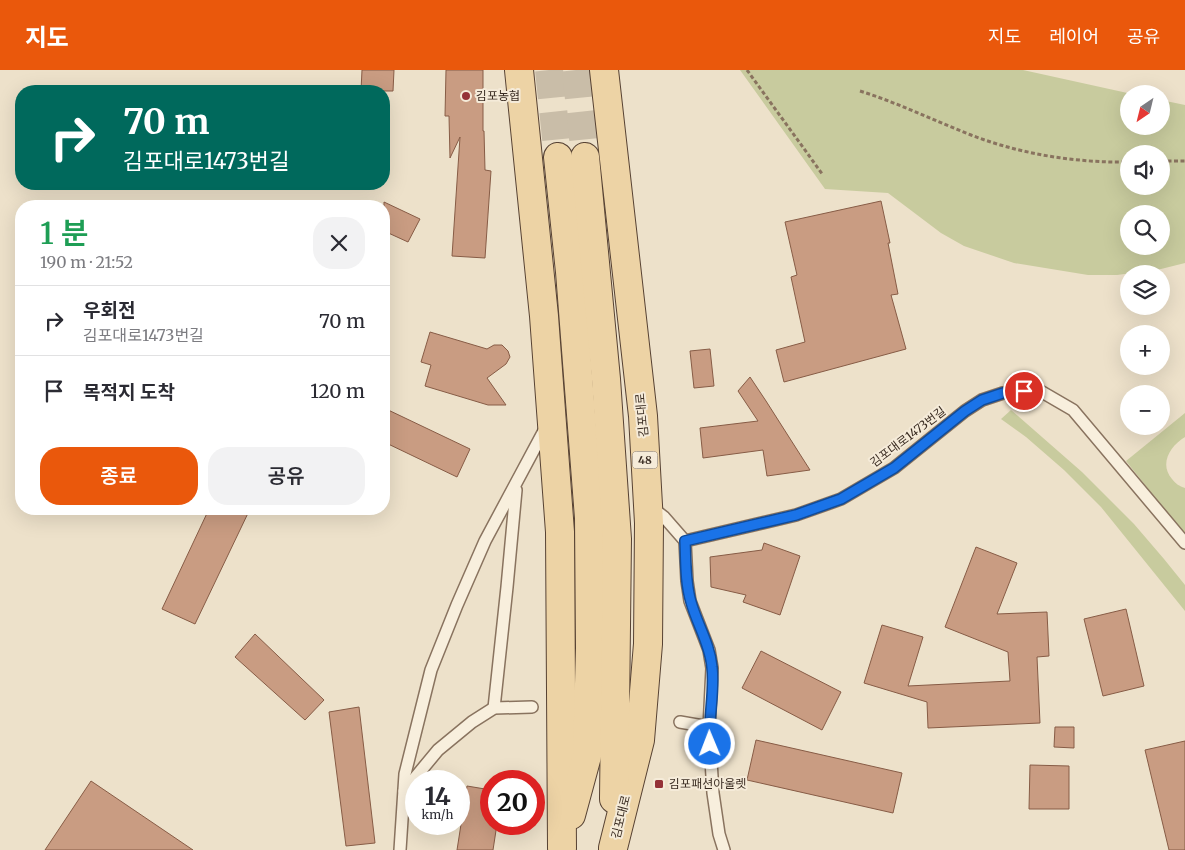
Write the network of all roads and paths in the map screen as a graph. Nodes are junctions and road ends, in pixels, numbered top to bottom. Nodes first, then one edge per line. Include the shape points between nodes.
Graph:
1 (518, 70) edge
2 (604, 70) edge
3 (747, 70) edge
4 (860, 91) dead end
5 (558, 157) tunnel mouth
6 (584, 157) tunnel mouth
7 (1170, 161) edge
8 (1185, 161) edge
9 (1120, 162) edge
10 (822, 175) dead end
11 (553, 415) junction
12 (516, 486) junction
13 (648, 504) junction
14 (685, 541) junction
15 (1185, 543) edge
16 (532, 707) dead end
17 (494, 708) junction
18 (680, 722) dead end
19 (709, 727) junction
20 (404, 791) junction
21 (562, 849) edge
22 (613, 849) edge
23 (400, 850) edge
24 (724, 850) edge

1 - 11 main road
2 - 13 main road, 김포대로 / 48 via 643,416
3 - 10 path
4 - 9 path via 1007,146 1069,159
5 - 21 main road via 588,518 590,648 587,756
6 - 22 main road, 김포대로 / 48 via 606,379 617,539
7 - 8 path
11 - 12 lane
11 - 21 main road via 560,532
12 - 17 lane
12 - 20 lane via 485,541 432,670 405,774
13 - 14 lane
13 - 22 main road, 김포대로 / 48 via 648,644 640,740
14 - 15 lane, 김포대로1473번길 via 796,515 841,499 894,468 982,400 1024,391 1042,392 1073,410
14 - 19 lane via 690,601 709,650 712,668
16 - 17 lane
17 - 20 lane via 438,750
18 - 19 lane
19 - 24 lane via 715,816
20 - 23 lane

